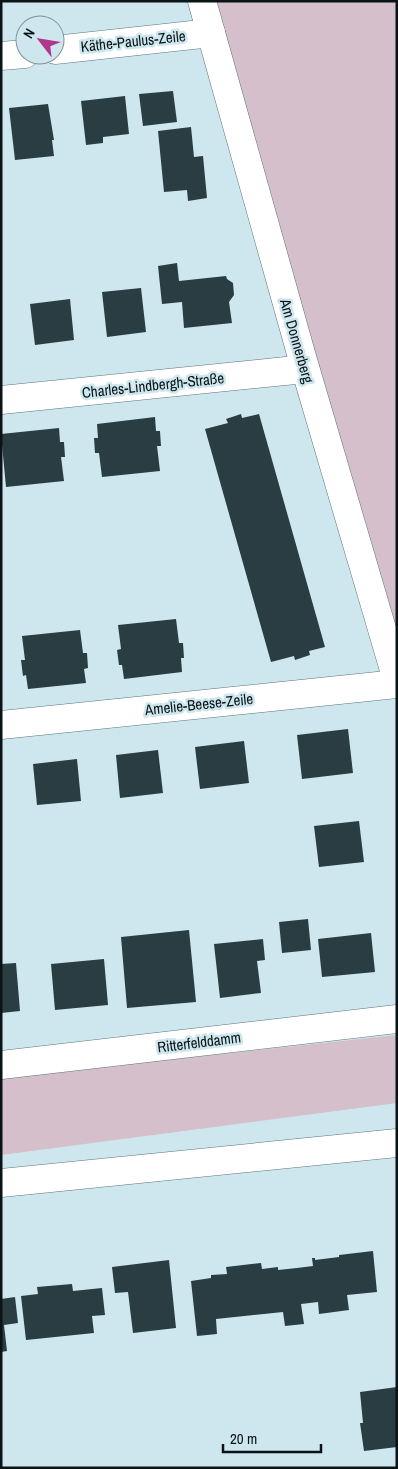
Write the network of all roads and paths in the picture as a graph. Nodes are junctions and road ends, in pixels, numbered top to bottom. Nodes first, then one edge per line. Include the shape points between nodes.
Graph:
1 (202, 1) edge
2 (211, 33) junction
3 (65, 49) edge
4 (15, 55) edge
5 (1, 56) edge
6 (305, 369) junction
7 (1, 400) edge
8 (397, 682) edge
9 (1, 725) edge
10 (397, 1019) edge
11 (1, 1065) edge
12 (397, 1143) edge
13 (1, 1183) edge

1 - 2 street, Am Donnerberg
2 - 3 street, Käthe-Paulus-Zeile
2 - 6 street, Am Donnerberg
4 - 5 street
6 - 7 street, Charles-Lindbergh-Straße
6 - 8 street, Am Donnerberg
8 - 9 street, Amelie-Beese-Zeile
10 - 11 street, Ritterfelddamm
12 - 13 street

